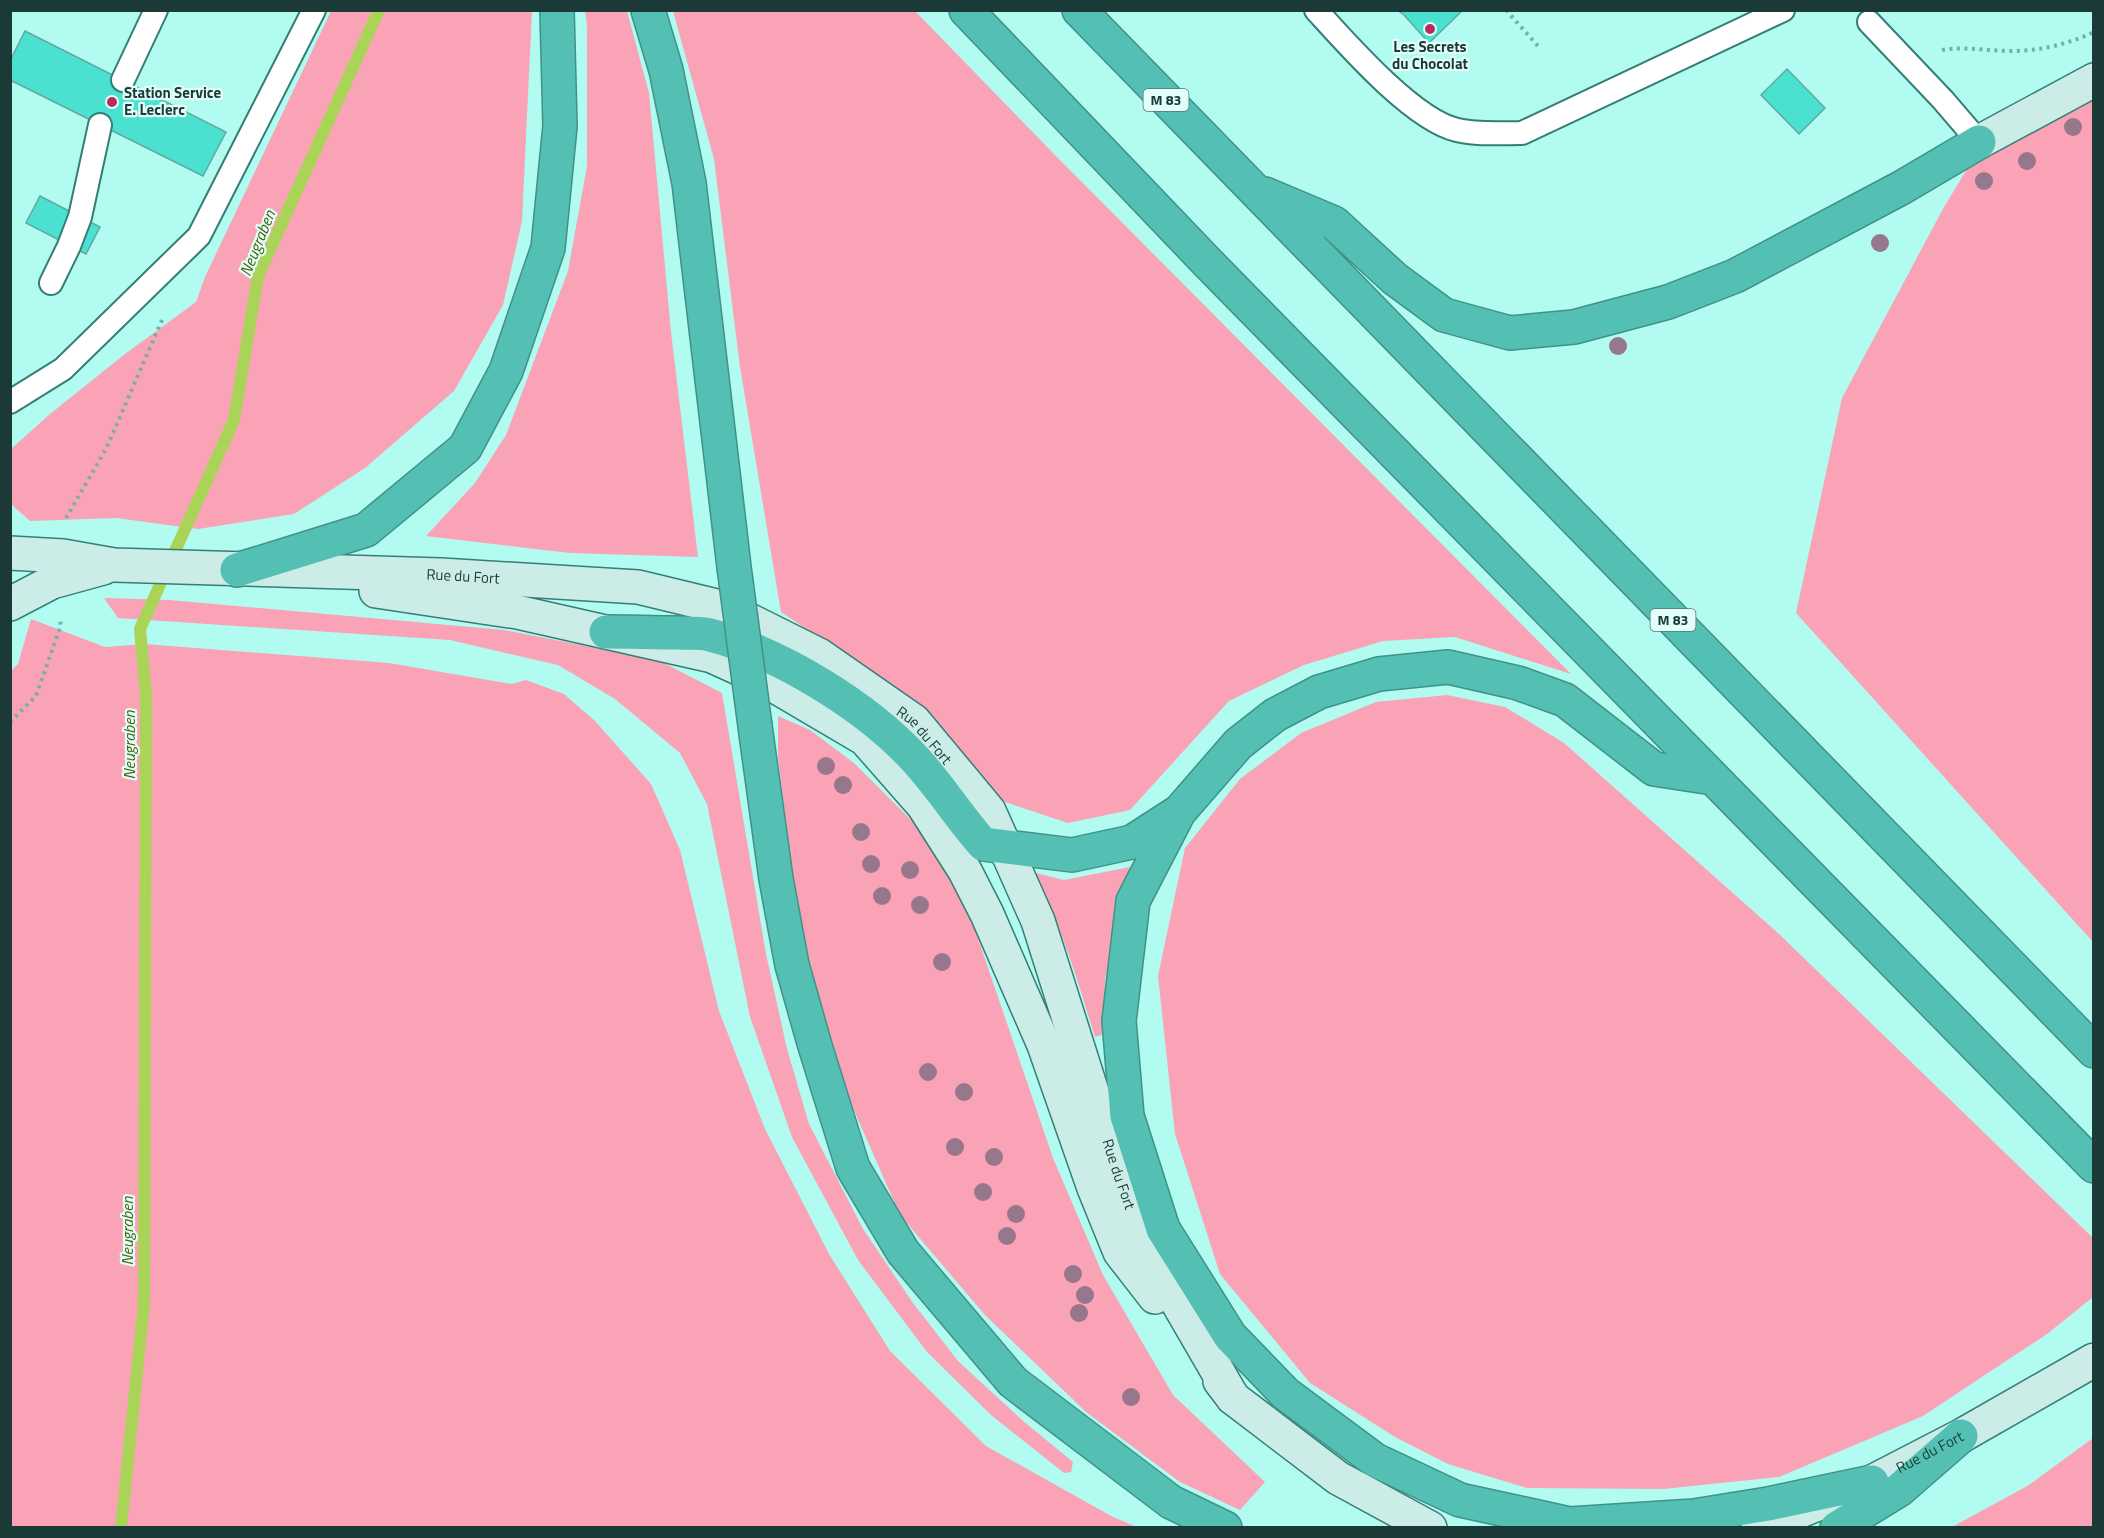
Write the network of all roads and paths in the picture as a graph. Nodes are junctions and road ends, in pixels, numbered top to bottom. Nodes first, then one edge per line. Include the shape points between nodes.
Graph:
1 (156, 10) edge
2 (314, 10) edge
3 (556, 10) edge
4 (648, 10) edge
5 (966, 10) edge
6 (1079, 10) edge
7 (1316, 10) edge
8 (1506, 10) edge
9 (1783, 10) edge
10 (1869, 22) dead end
11 (2094, 32) edge
12 (1538, 46) dead end
13 (1902, 56) junction
14 (123, 80) dead end
15 (2094, 80) edge
16 (100, 124) dead end
17 (1979, 142) junction
18 (1252, 189) junction
19 (51, 284) dead end
20 (166, 311) dead end
21 (10, 402) edge
22 (62, 524) dead end
23 (10, 553) edge
24 (114, 565) junction
25 (233, 570) junction
26 (10, 604) edge
27 (60, 626) dead end
28 (606, 632) junction
29 (10, 722) edge
30 (1713, 778) junction
31 (1179, 812) junction
32 (1005, 847) junction
33 (2094, 1051) edge
34 (2094, 1166) edge
35 (2094, 1360) edge
36 (1233, 1398) junction
37 (1961, 1436) junction
38 (1872, 1482) junction
39 (1225, 1527) edge
40 (1430, 1527) edge
41 (1758, 1527) edge
42 (1836, 1527) edge

1 - 14 lane
2 - 21 lane via 199,236 63,369
3 - 25 highway via 560,126 548,248 506,370 465,448 366,530
4 - 39 highway, bridge via 666,70 689,183 776,879 792,965 854,1168 903,1252 1013,1382 1171,1502
5 - 30 highway
6 - 18 highway, M 83
7 - 9 lane via 1367,65 1423,114 1455,130 1487,134 1522,133
8 - 12 path
10 - 13 lane
11 - 13 path via 2037,50 1958,47
13 - 17 lane
15 - 17 main road
16 - 19 lane via 80,217
17 - 18 highway via 1735,276 1668,302 1574,327 1510,333 1444,315 1395,279 1334,223
18 - 33 highway, M 83
20 - 22 path via 106,449
23 - 24 main road, Rue du Fort via 63,556
24 - 25 main road, Rue du Fort
24 - 26 main road, Rue du Fort via 52,582
25 - 28 main road, Rue du Fort via 517,612
25 - 32 main road, Rue du Fort via 441,575 638,587 725,608 819,655 914,721 989,811
27 - 29 path via 36,696
28 - 32 highway via 709,634 761,653 823,685 879,724 915,759 983,844
28 - 36 main road, Rue du Fort via 712,656 765,680 865,740 923,805 965,872 1015,976 1120,1251
30 - 31 highway via 1654,769 1565,700 1518,684 1448,668 1379,674 1319,692 1275,715 1238,744
30 - 34 highway
31 - 32 highway via 1132,842 1072,855
31 - 38 highway via 1132,901 1119,1021 1127,1116 1163,1229 1230,1336 1286,1394 1375,1460 1460,1500 1570,1524 1694,1516
32 - 36 main road, Rue du Fort via 1038,921 1142,1241
35 - 37 main road, Rue du Fort
36 - 40 main road, Rue du Fort via 1338,1478
37 - 38 main road, Rue du Fort
37 - 42 highway via 1899,1490
38 - 41 main road, Rue du Fort

